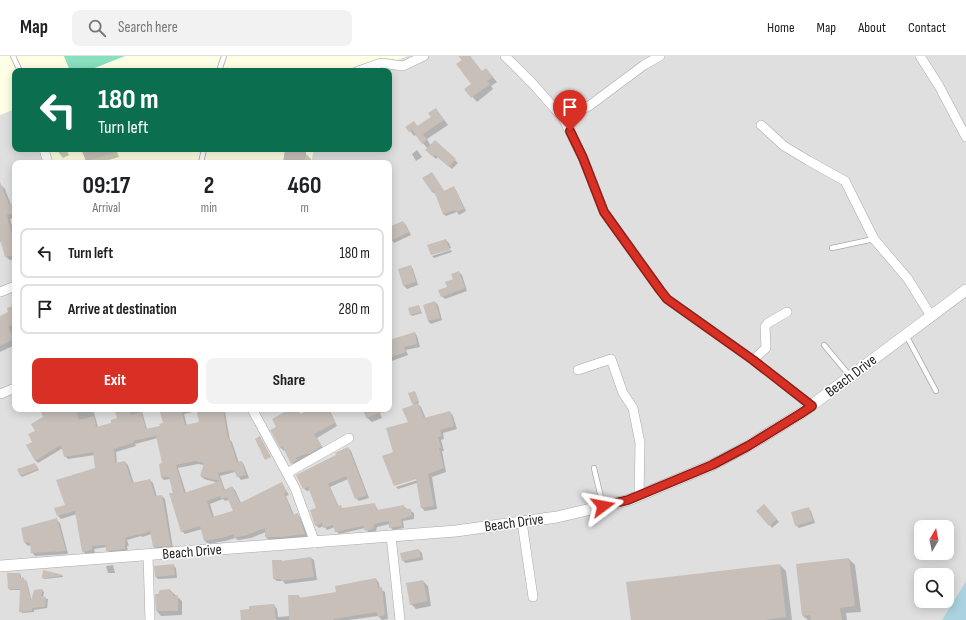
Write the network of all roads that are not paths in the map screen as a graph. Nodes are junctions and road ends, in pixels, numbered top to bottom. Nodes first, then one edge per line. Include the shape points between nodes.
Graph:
1 (13, 56) edge
2 (224, 56) edge
3 (424, 56) edge
4 (505, 56) edge
5 (660, 56) edge
6 (920, 56) edge
7 (19, 68) edge
8 (220, 68) edge
9 (367, 68) edge
10 (563, 118) junction
11 (761, 125) dead end
12 (966, 137) edge
13 (874, 239) junction
14 (832, 248) dead end
15 (12, 287) edge
16 (966, 290) edge
17 (0, 292) edge
18 (787, 312) dead end
19 (931, 316) junction
20 (906, 334) junction
21 (824, 345) dead end
22 (753, 360) junction
23 (578, 370) dead end
24 (851, 377) junction
25 (12, 389) edge
26 (936, 391) dead end
27 (0, 394) edge
28 (812, 406) junction
29 (254, 412) edge
30 (349, 438) dead end
31 (594, 468) dead end
32 (287, 473) junction
33 (640, 496) junction
34 (603, 506) junction
35 (522, 522) junction
36 (390, 536) junction
37 (315, 543) junction
38 (148, 556) junction
39 (0, 566) edge
40 (533, 597) dead end
41 (150, 620) edge
42 (400, 620) edge

1 - 7 lane
2 - 8 lane
3 - 9 street via 403,66 381,63
4 - 10 street
5 - 10 street via 589,106
6 - 12 street
10 - 22 street via 583,158 604,212 667,299
11 - 13 street via 784,146 845,181
13 - 14 lane
13 - 19 street via 908,279
15 - 17 street
16 - 19 street, Beach Drive
18 - 22 street via 768,323 765,332 766,348
19 - 20 street, Beach Drive
20 - 24 street, Beach Drive
20 - 26 lane
21 - 24 lane
22 - 28 street
23 - 33 street via 611,359 623,393 633,408 640,443
24 - 28 street, Beach Drive
25 - 27 street
28 - 33 street, Beach Drive via 712,465
29 - 32 street
30 - 32 street
31 - 34 lane
32 - 37 street
33 - 34 street, Beach Drive
34 - 35 street, Beach Drive
35 - 36 street, Beach Drive
35 - 40 street
36 - 37 street, Beach Drive
36 - 42 street
37 - 38 street, Beach Drive
38 - 39 street, Beach Drive
38 - 41 street

